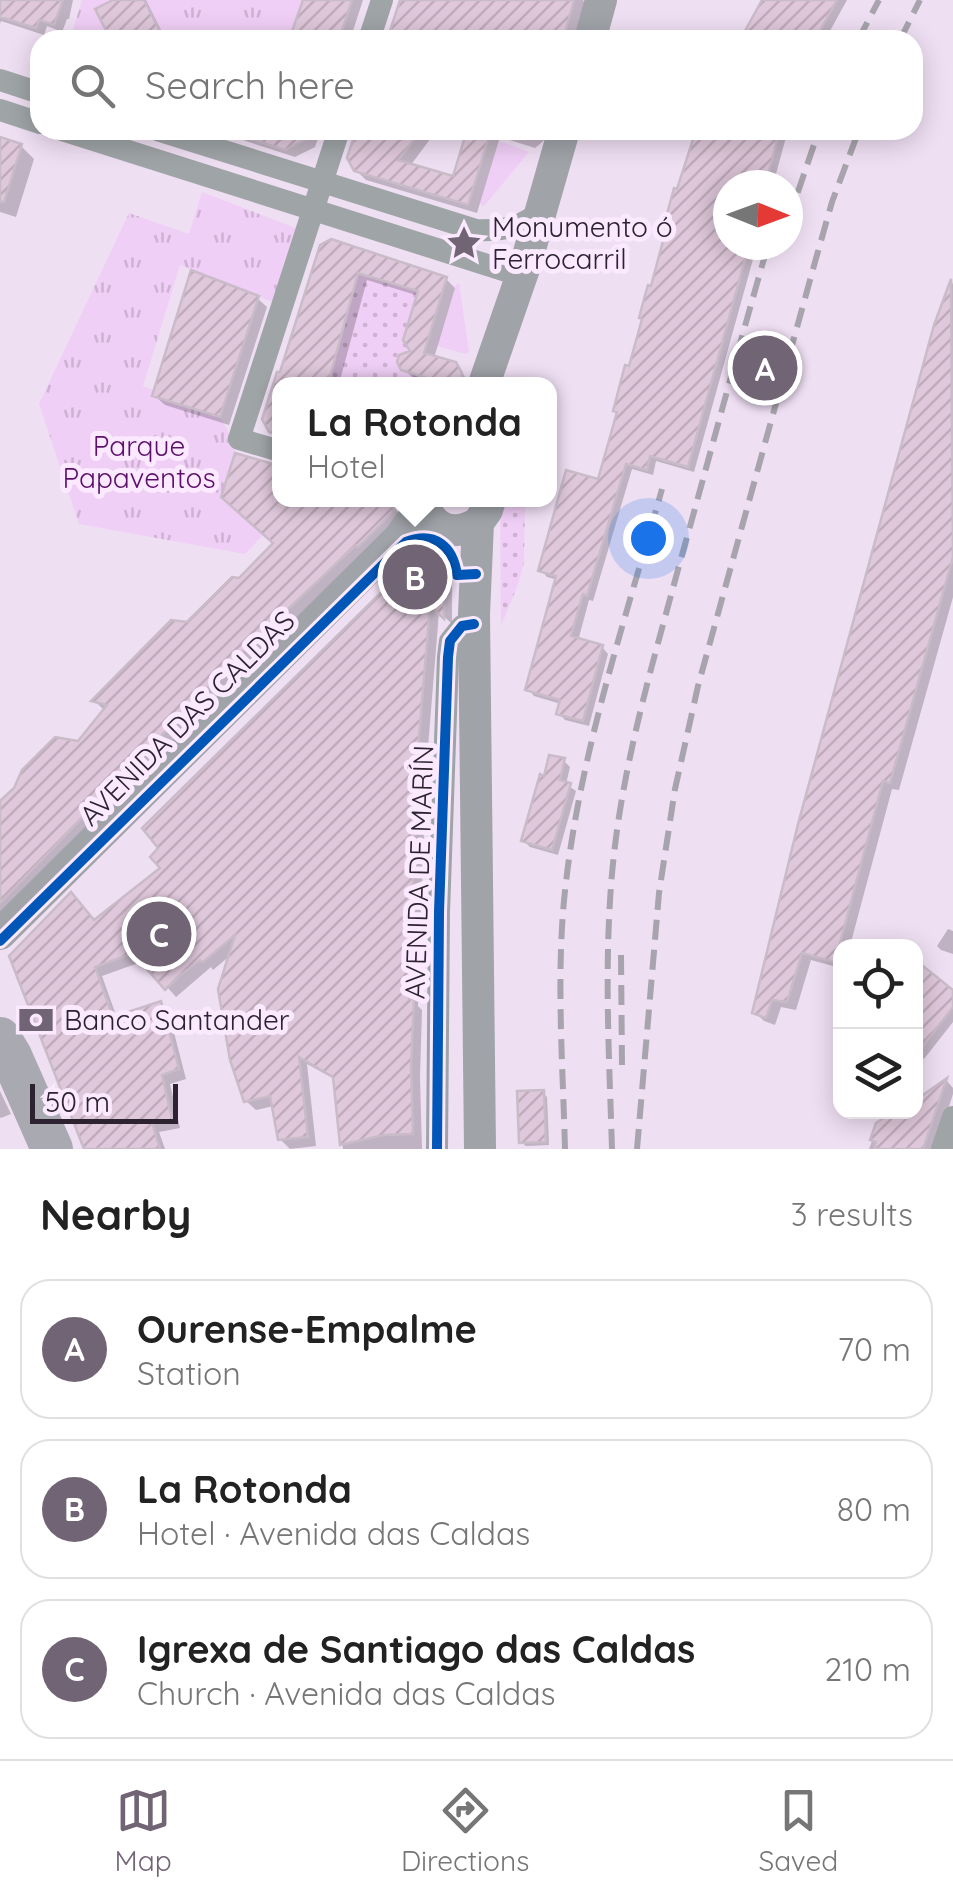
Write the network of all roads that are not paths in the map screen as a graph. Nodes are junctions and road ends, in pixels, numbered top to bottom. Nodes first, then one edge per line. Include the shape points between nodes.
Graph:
1 (382, 0) edge
2 (601, 0) edge
3 (372, 30) edge
4 (593, 30) edge
5 (0, 80) edge
6 (30, 90) edge
7 (0, 110) edge
8 (30, 120) edge
9 (93, 140) edge
10 (189, 140) edge
11 (336, 140) edge
12 (561, 140) edge
13 (322, 182) junction
14 (542, 206) junction
15 (313, 211) junction
16 (522, 276) junction
17 (486, 377) edge
18 (500, 377) edge
19 (272, 449) edge
20 (420, 507) edge
21 (424, 507) edge
22 (474, 518) edge
23 (461, 695) junction
24 (477, 908) junction
25 (438, 912) junction
26 (0, 934) edge
27 (0, 1038) edge
28 (953, 1117) edge
29 (52, 1149) edge
30 (437, 1149) edge
31 (480, 1149) edge
32 (942, 1149) edge

1 - 3 street
2 - 4 main road
5 - 6 street
7 - 8 street
9 - 15 street
10 - 13 street
11 - 13 street
12 - 14 main road
13 - 14 street via 476,230 521,224
13 - 15 street
14 - 16 main road
15 - 16 street
15 - 19 street via 240,439
16 - 17 main road
16 - 18 main road
20 - 26 main road, AVENIDA DAS CALDAS via 400,537
21 - 22 main road via 436,524
22 - 23 main road, AVENIDA DE MARÍN via 467,547 474,616
23 - 24 main road, AVENIDA DE MARÍN
23 - 25 street, AVENIDA DE MARÍN
24 - 25 street, AVENIDA DE MARÍN
24 - 31 main road, AVENIDA DE MARÍN
25 - 30 street, AVENIDA DE MARÍN
27 - 29 highway
28 - 32 street

